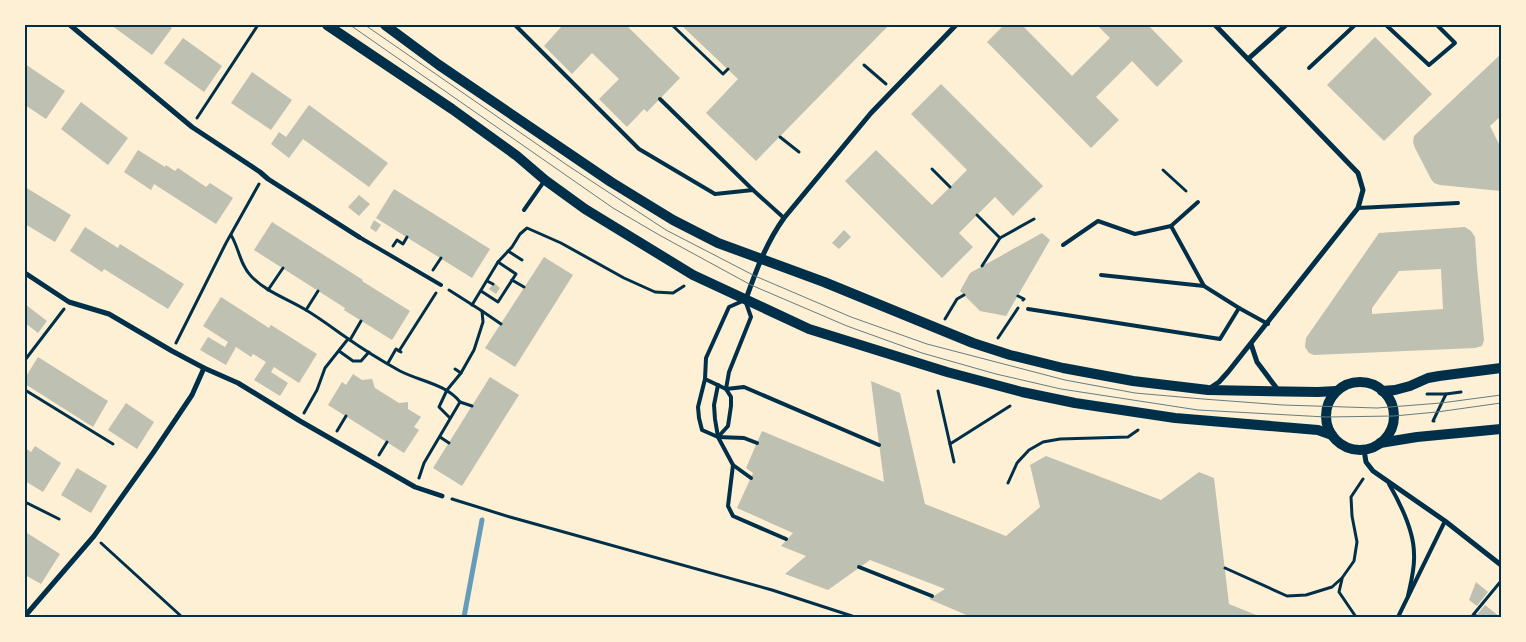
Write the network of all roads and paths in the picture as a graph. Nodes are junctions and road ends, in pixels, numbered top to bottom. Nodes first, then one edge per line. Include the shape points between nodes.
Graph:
1 (70, 25) edge
2 (258, 25) edge
3 (328, 25) edge
4 (384, 25) edge
5 (515, 25) edge
6 (672, 25) edge
7 (956, 25) edge
8 (1215, 25) edge
9 (1286, 25) edge
10 (1355, 25) edge
11 (1386, 25) edge
12 (1437, 25) edge
13 (1248, 60) junction
14 (864, 65) dead end
15 (1309, 68) dead end
16 (728, 69) dead end
17 (893, 90) junction
18 (660, 100) dead end
19 (192, 126) junction
20 (780, 136) dead end
21 (798, 152) dead end
22 (932, 169) dead end
23 (1163, 170) dead end
24 (265, 175) junction
25 (544, 180) junction
26 (950, 187) dead end
27 (753, 190) junction
28 (1186, 191) dead end
29 (1198, 202) dead end
30 (1458, 203) dead end
31 (1358, 208) junction
32 (524, 210) dead end
33 (977, 215) dead end
34 (784, 218) junction
35 (1034, 219) dead end
36 (1171, 226) junction
37 (231, 235) junction
38 (359, 237) joint
39 (407, 237) dead end
40 (1000, 238) junction
41 (403, 244) dead end
42 (1063, 245) dead end
43 (508, 251) junction
44 (441, 258) dead end
45 (762, 258) junction
46 (522, 260) dead end
47 (498, 262) junction
48 (437, 264) dead end
49 (982, 266) dead end
50 (282, 268) dead end
51 (1101, 275) dead end
52 (26, 276) edge
53 (512, 280) junction
54 (487, 281) junction
55 (493, 284) dead end
56 (441, 285) junction
57 (684, 286) dead end
58 (1204, 286) junction
59 (524, 287) dead end
60 (268, 290) junction
61 (318, 291) dead end
62 (481, 291) junction
63 (964, 295) dead end
64 (1018, 296) dead end
65 (746, 300) junction
66 (69, 302) junction
67 (472, 305) junction
68 (1240, 308) junction
69 (1028, 309) dead end
70 (306, 310) junction
71 (482, 311) junction
72 (361, 321) dead end
73 (944, 321) dead end
74 (501, 324) dead end
75 (1268, 324) junction
76 (349, 339) junction
77 (998, 339) dead end
78 (1251, 344) junction
79 (172, 351) junction
80 (339, 351) junction
81 (369, 352) junction
82 (25, 360) edge
83 (388, 363) junction
84 (204, 368) junction
85 (1501, 368) edge
86 (455, 369) dead end
87 (461, 373) junction
88 (705, 379) junction
89 (718, 385) junction
90 (1410, 386) junction
91 (726, 389) junction
92 (25, 390) edge
93 (447, 390) junction
94 (1208, 390) junction
95 (1382, 390) junction
96 (938, 391) dead end
97 (1279, 391) junction
98 (1336, 391) junction
99 (1461, 392) dead end
100 (1446, 394) junction
101 (460, 402) junction
102 (472, 406) dead end
103 (1010, 406) dead end
104 (346, 416) dead end
105 (450, 418) junction
106 (300, 420) junction
107 (1440, 420) dead end
108 (1501, 429) edge
109 (1138, 430) dead end
110 (1332, 435) junction
111 (440, 437) junction
112 (718, 437) junction
113 (332, 439) junction
114 (449, 443) dead end
115 (757, 443) dead end
116 (1380, 443) junction
117 (112, 444) dead end
118 (950, 444) junction
119 (879, 445) dead end
120 (1364, 450) junction
121 (954, 462) dead end
122 (424, 463) dead end
123 (733, 465) junction
124 (751, 478) dead end
125 (1363, 479) dead end
126 (1388, 482) junction
127 (1008, 483) dead end
128 (442, 496) joint
129 (25, 502) edge
130 (59, 519) dead end
131 (1445, 521) junction
132 (94, 536) junction
133 (786, 540) dead end
134 (1501, 565) edge
135 (859, 568) dead end
136 (1225, 568) dead end
137 (1342, 578) junction
138 (1501, 581) edge
139 (932, 596) dead end
140 (1408, 596) junction
141 (25, 616) edge
142 (1476, 616) edge
143 (182, 617) edge
144 (855, 617) edge
145 (1356, 617) edge
146 (1398, 617) edge

1 - 19 street
2 - 19 path
3 - 25 main road via 452,109 517,156
4 - 45 main road via 657,211 718,243
5 - 27 lane via 638,149 715,194
6 - 16 path via 722,74
7 - 17 street
8 - 13 street
9 - 13 street
10 - 15 lane
11 - 12 lane via 1429,65 1455,43
13 - 31 street via 1358,172 1363,190
14 - 17 path
17 - 34 street
18 - 27 lane
19 - 24 street
20 - 21 path
22 - 26 path
23 - 28 path
24 - 37 path
24 - 38 street
25 - 32 lane
25 - 65 main road via 693,275
27 - 34 lane
29 - 36 lane
30 - 31 lane
31 - 75 street
33 - 40 path
34 - 45 street
35 - 40 path
36 - 42 lane via 1134,234 1098,221
36 - 58 lane
37 - 60 path via 250,276
37 - 79 path
38 - 56 lane
39 - 41 path
40 - 49 path
43 - 46 path
43 - 47 path
43 - 57 path via 527,228 655,292 673,293
44 - 48 path
45 - 65 street
45 - 94 main road via 973,344 1010,355 1133,381
47 - 53 path via 516,274
47 - 54 path
50 - 60 path
51 - 58 lane
52 - 66 street
53 - 59 path
53 - 62 path via 498,302
54 - 55 path
54 - 62 path
56 - 67 path
56 - 83 path via 400,351 396,349
58 - 68 lane
60 - 70 path
61 - 70 path
62 - 67 path
63 - 73 path via 957,299
64 - 77 path via 1024,299
65 - 88 lane via 729,307 706,358
65 - 91 lane via 751,317 729,372
65 - 110 main road via 809,329 1022,392 1175,418 1318,430
66 - 79 street via 109,314
66 - 82 path
67 - 71 path
68 - 69 lane via 1220,340
68 - 75 lane
70 - 76 path
71 - 74 path
71 - 87 path via 483,322 477,342
72 - 76 path
75 - 78 street
76 - 80 path
76 - 81 path
78 - 94 street via 1224,377
78 - 97 street via 1257,362
79 - 84 street
80 - 81 path via 353,361 361,361
80 - 106 path via 325,368
81 - 83 path
83 - 93 path
84 - 106 street via 238,383
84 - 132 street via 192,395
85 - 90 main road via 1428,378
86 - 87 path
87 - 93 path
88 - 89 lane
88 - 112 lane via 698,407 699,418 702,430
89 - 91 lane
89 - 112 lane via 714,419
90 - 95 main road
90 - 100 path via 1413,395
91 - 112 lane via 731,397 728,426
91 - 119 lane via 744,387
92 - 117 path
93 - 101 path
93 - 105 path via 440,407
94 - 97 main road
95 - 98 main road via 1359,382 1347,384
95 - 116 main road via 1389,398 1394,416 1390,431
96 - 118 path
97 - 98 main road
98 - 110 main road via 1330,398 1326,416
99 - 100 path
100 - 107 path via 1433,421
101 - 102 path
101 - 105 path
103 - 118 path
104 - 113 path
105 - 111 path
106 - 113 street
108 - 116 main road
109 - 127 path via 1128,437 1060,438 1043,442 1017,462
110 - 120 main road via 1340,444
111 - 114 path
111 - 122 path
112 - 115 lane via 744,438
112 - 123 lane
113 - 128 street via 416,488
116 - 120 main road
118 - 121 path
120 - 126 street via 1366,462
123 - 124 lane
123 - 133 lane via 728,506 733,516
125 - 137 path via 1352,497 1357,542 1354,561
126 - 131 street
126 - 140 lane via 1410,530 1414,552
128 - 144 path via 772,590
129 - 130 path
131 - 134 street
131 - 140 lane
132 - 141 street
132 - 143 path
135 - 139 lane
136 - 137 path via 1287,596 1306,595 1332,587
137 - 145 path via 1339,592
138 - 142 path via 1473,615
140 - 146 lane

